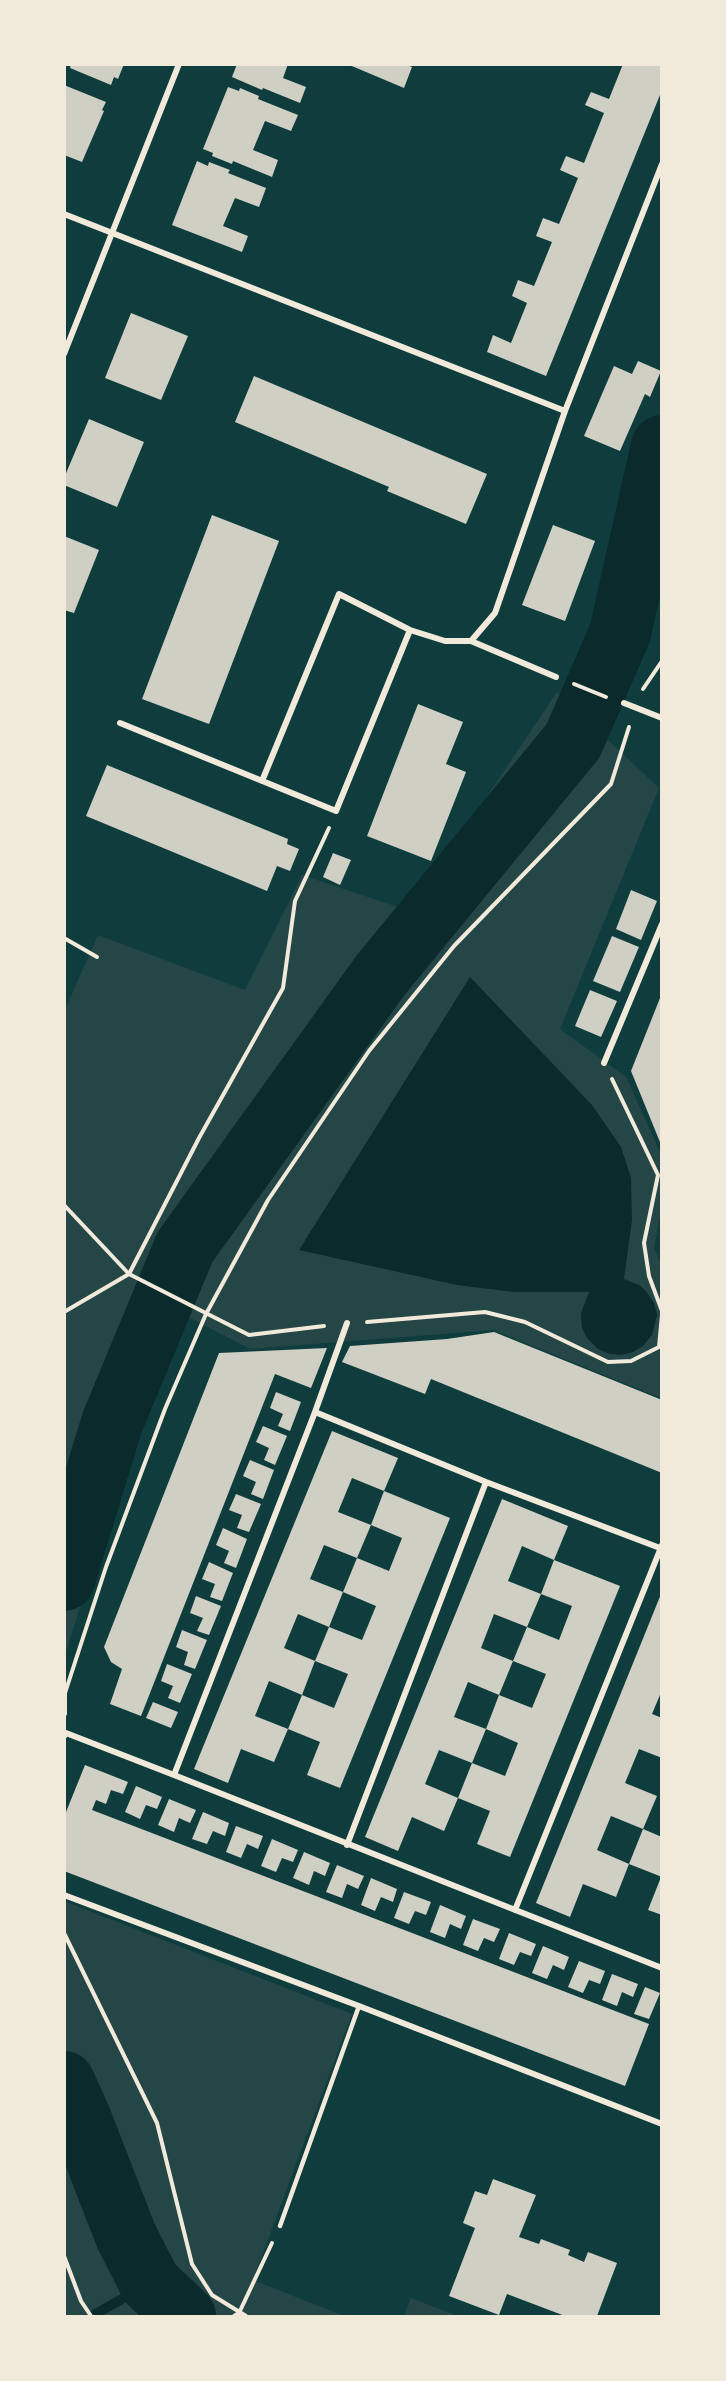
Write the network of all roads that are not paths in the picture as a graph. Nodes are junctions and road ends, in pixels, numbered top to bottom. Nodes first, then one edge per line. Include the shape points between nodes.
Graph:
1 (179, 64) edge
2 (662, 164) edge
3 (64, 214) edge
4 (111, 234) junction
5 (64, 354) edge
6 (565, 411) junction
7 (410, 630) junction
8 (471, 641) junction
9 (556, 677) dead end
10 (624, 703) dead end
11 (662, 718) edge
12 (120, 723) dead end
13 (262, 781) junction
14 (662, 924) edge
15 (604, 1063) road end
16 (347, 1323) road end
17 (315, 1412) junction
18 (486, 1482) junction
19 (661, 1547) edge
20 (65, 1734) edge
21 (174, 1775) junction
22 (347, 1845) junction
23 (64, 1895) edge
24 (515, 1910) junction
25 (662, 1968) edge
26 (359, 2006) junction
27 (661, 2121) edge
28 (280, 2226) road end

1 - 4 street
2 - 6 street
3 - 4 street
4 - 5 street
4 - 6 street
6 - 8 street via 495,613
7 - 8 street via 445,640
7 - 13 street via 336,811
7 - 13 street via 339,594
8 - 9 street
10 - 11 street
12 - 13 street
14 - 15 street
16 - 17 street
17 - 18 street
17 - 21 street
18 - 19 street
18 - 22 street
19 - 24 street
20 - 21 street
21 - 22 street
22 - 24 street
23 - 26 street
24 - 25 street
26 - 27 street
26 - 28 lane

